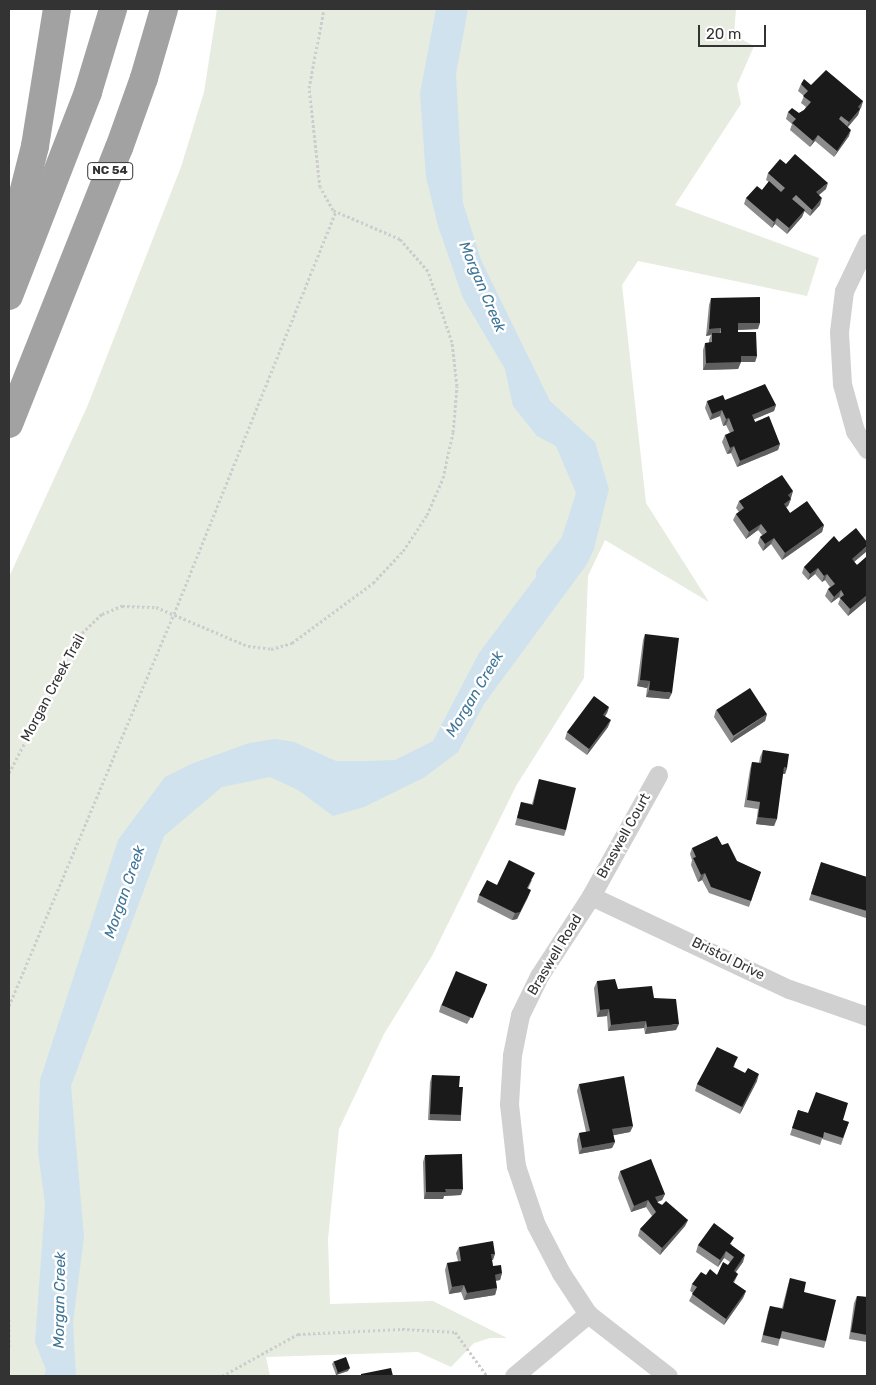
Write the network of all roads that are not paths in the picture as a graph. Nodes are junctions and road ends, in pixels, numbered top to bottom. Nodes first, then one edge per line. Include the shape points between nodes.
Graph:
1 (57, 9) edge
2 (113, 9) edge
3 (164, 9) edge
4 (867, 243) edge
5 (9, 249) edge
6 (9, 296) edge
7 (9, 424) edge
8 (867, 449) edge
9 (658, 775) dead end
10 (591, 896) junction
11 (867, 1016) edge
12 (588, 1314) junction
13 (514, 1376) edge
14 (668, 1376) edge

1 - 5 highway via 35,146
2 - 6 highway via 88,92
3 - 7 highway, NC 54 via 116,157
4 - 8 street via 844,291 839,332 842,384 855,431
9 - 10 street, Braswell Court
10 - 11 street, Bristol Drive via 789,988
10 - 12 street, Braswell Road via 539,976 520,1015 512,1055 509,1104 516,1166 536,1225 561,1273
12 - 13 street
12 - 14 street, Braswell Road

